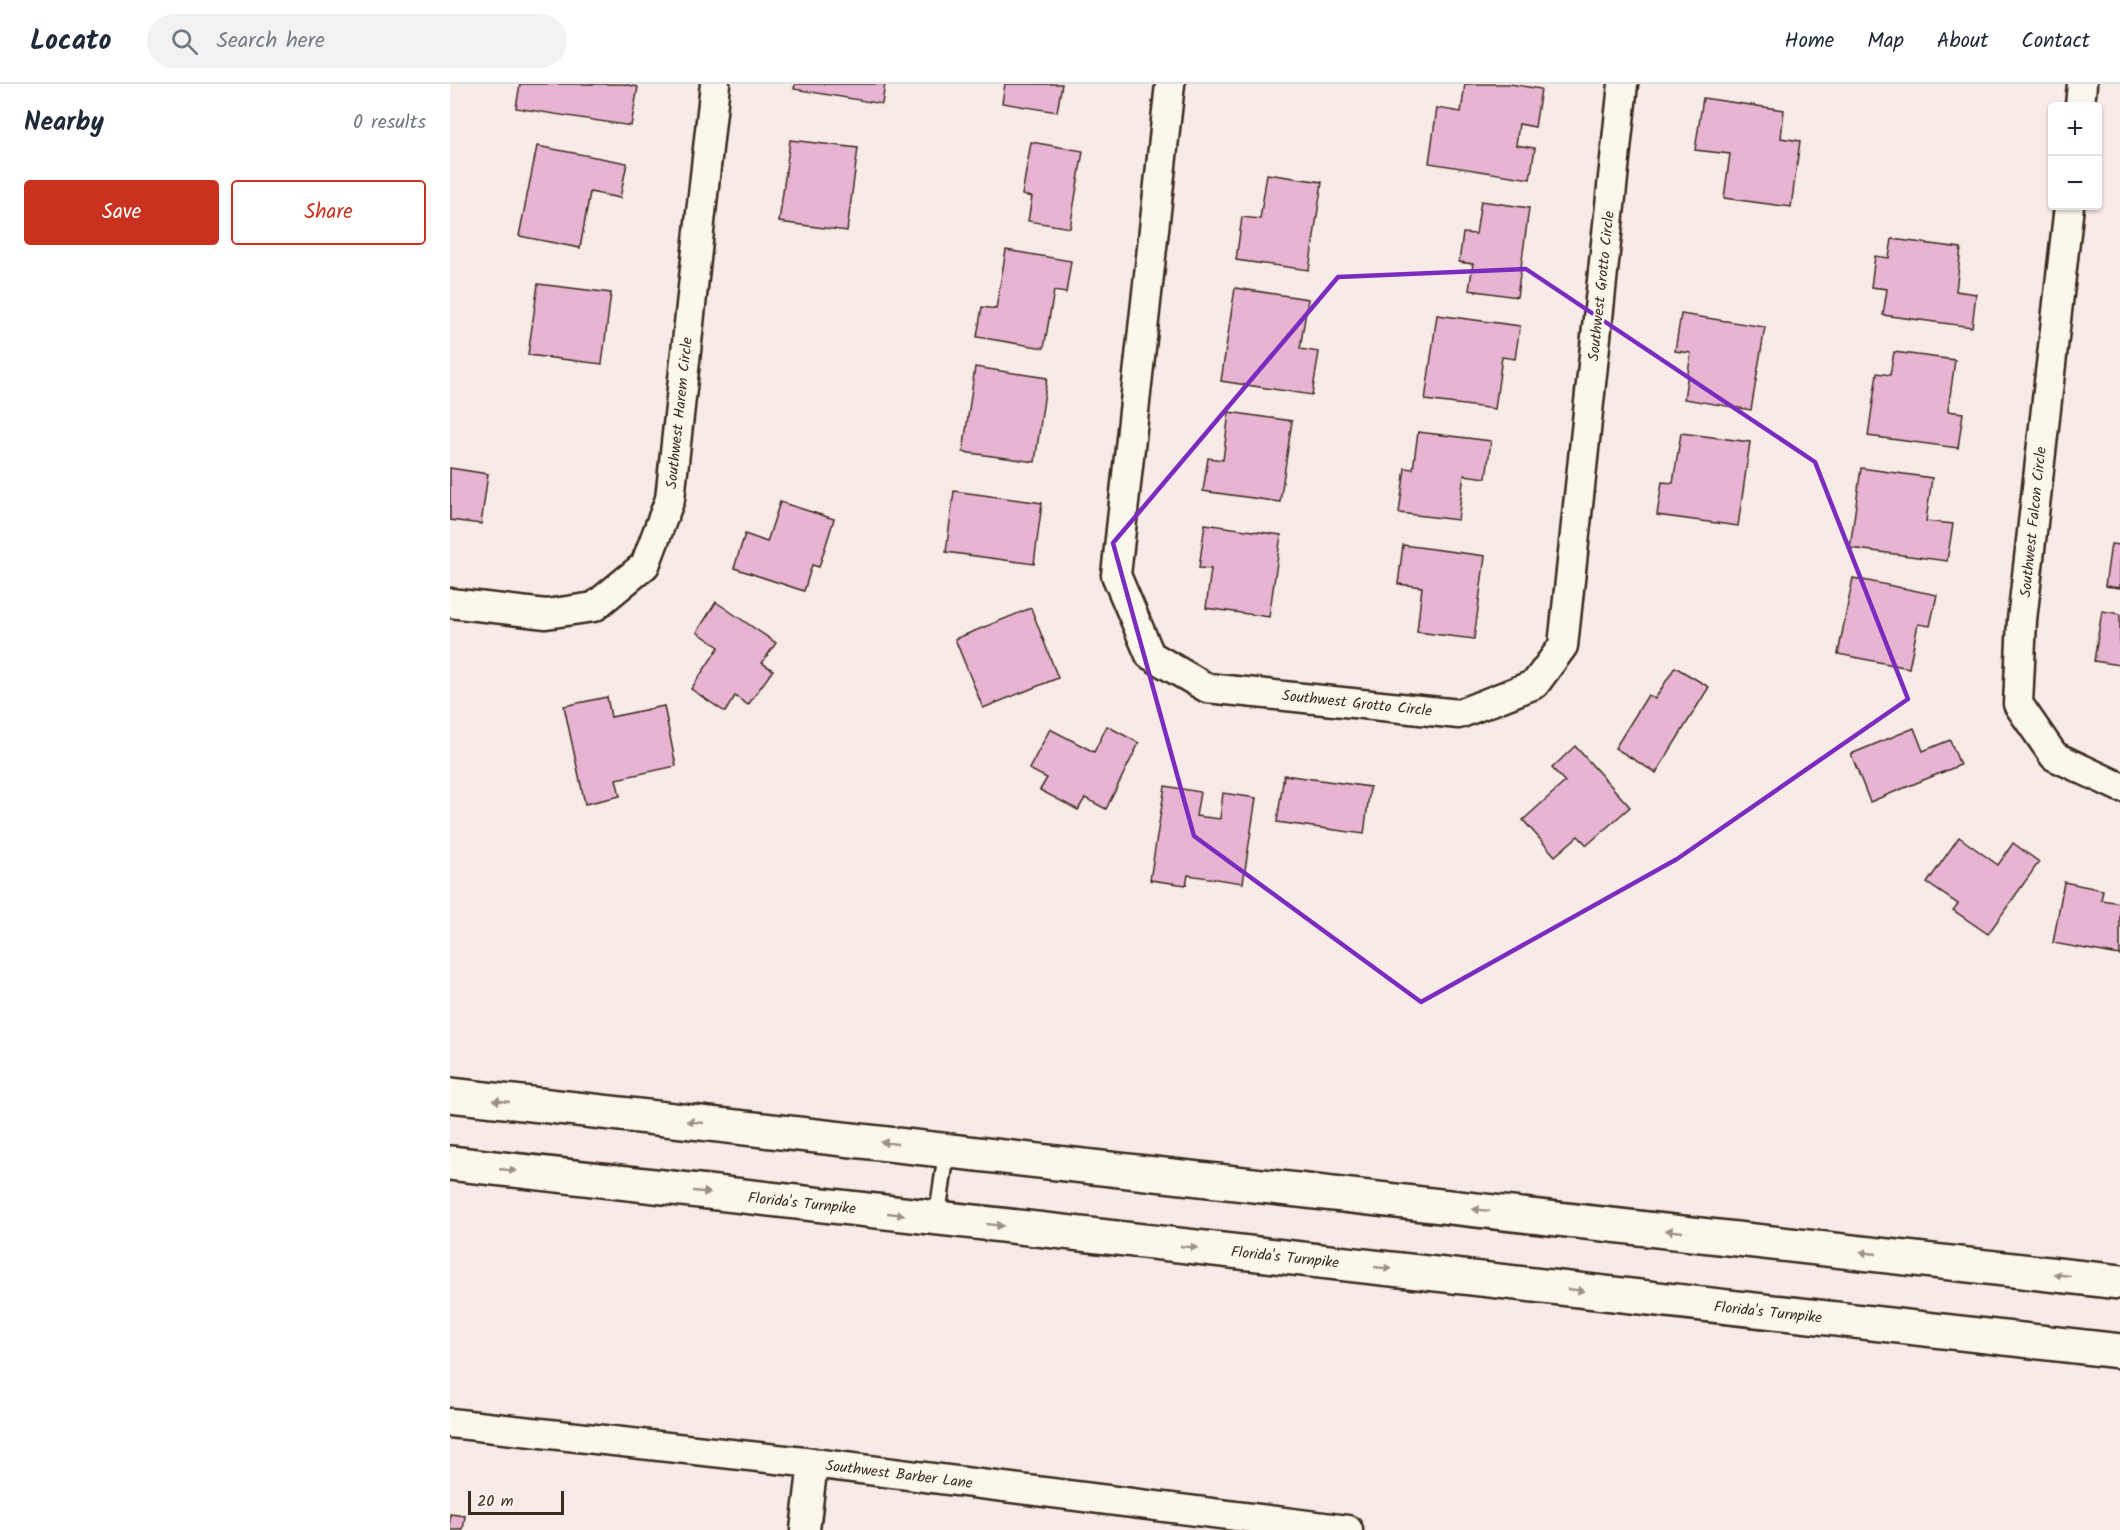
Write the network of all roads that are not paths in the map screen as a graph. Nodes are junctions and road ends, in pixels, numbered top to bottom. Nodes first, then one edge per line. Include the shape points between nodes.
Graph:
1 (716, 84) edge
2 (1170, 84) edge
3 (1623, 84) edge
4 (2082, 84) edge
5 (2080, 102) edge
6 (2069, 210) edge
7 (450, 603) edge
8 (2120, 787) edge
9 (450, 1095) edge
10 (947, 1149) junction
11 (450, 1163) edge
12 (937, 1218) junction
13 (2120, 1282) edge
14 (2120, 1352) edge
15 (450, 1424) edge
16 (813, 1463) junction
17 (805, 1530) edge
18 (1348, 1530) edge

1 - 7 street, Southwest Harem Circle via 670,499 645,565 594,607 546,614
2 - 3 street, Southwest Grotto Circle via 1116,576 1150,655 1207,688 1459,714 1534,684 1563,646
4 - 5 street
6 - 8 street, Southwest Falcon Circle via 2022,620 2018,704 2054,756
10 -> 9 highway
10 - 12 lane
13 -> 10 highway
11 -> 12 highway, Florida's Turnpike
12 -> 14 highway, Florida's Turnpike
15 - 16 street, Southwest Barber Lane
16 - 17 street
16 - 18 street, Southwest Barber Lane

